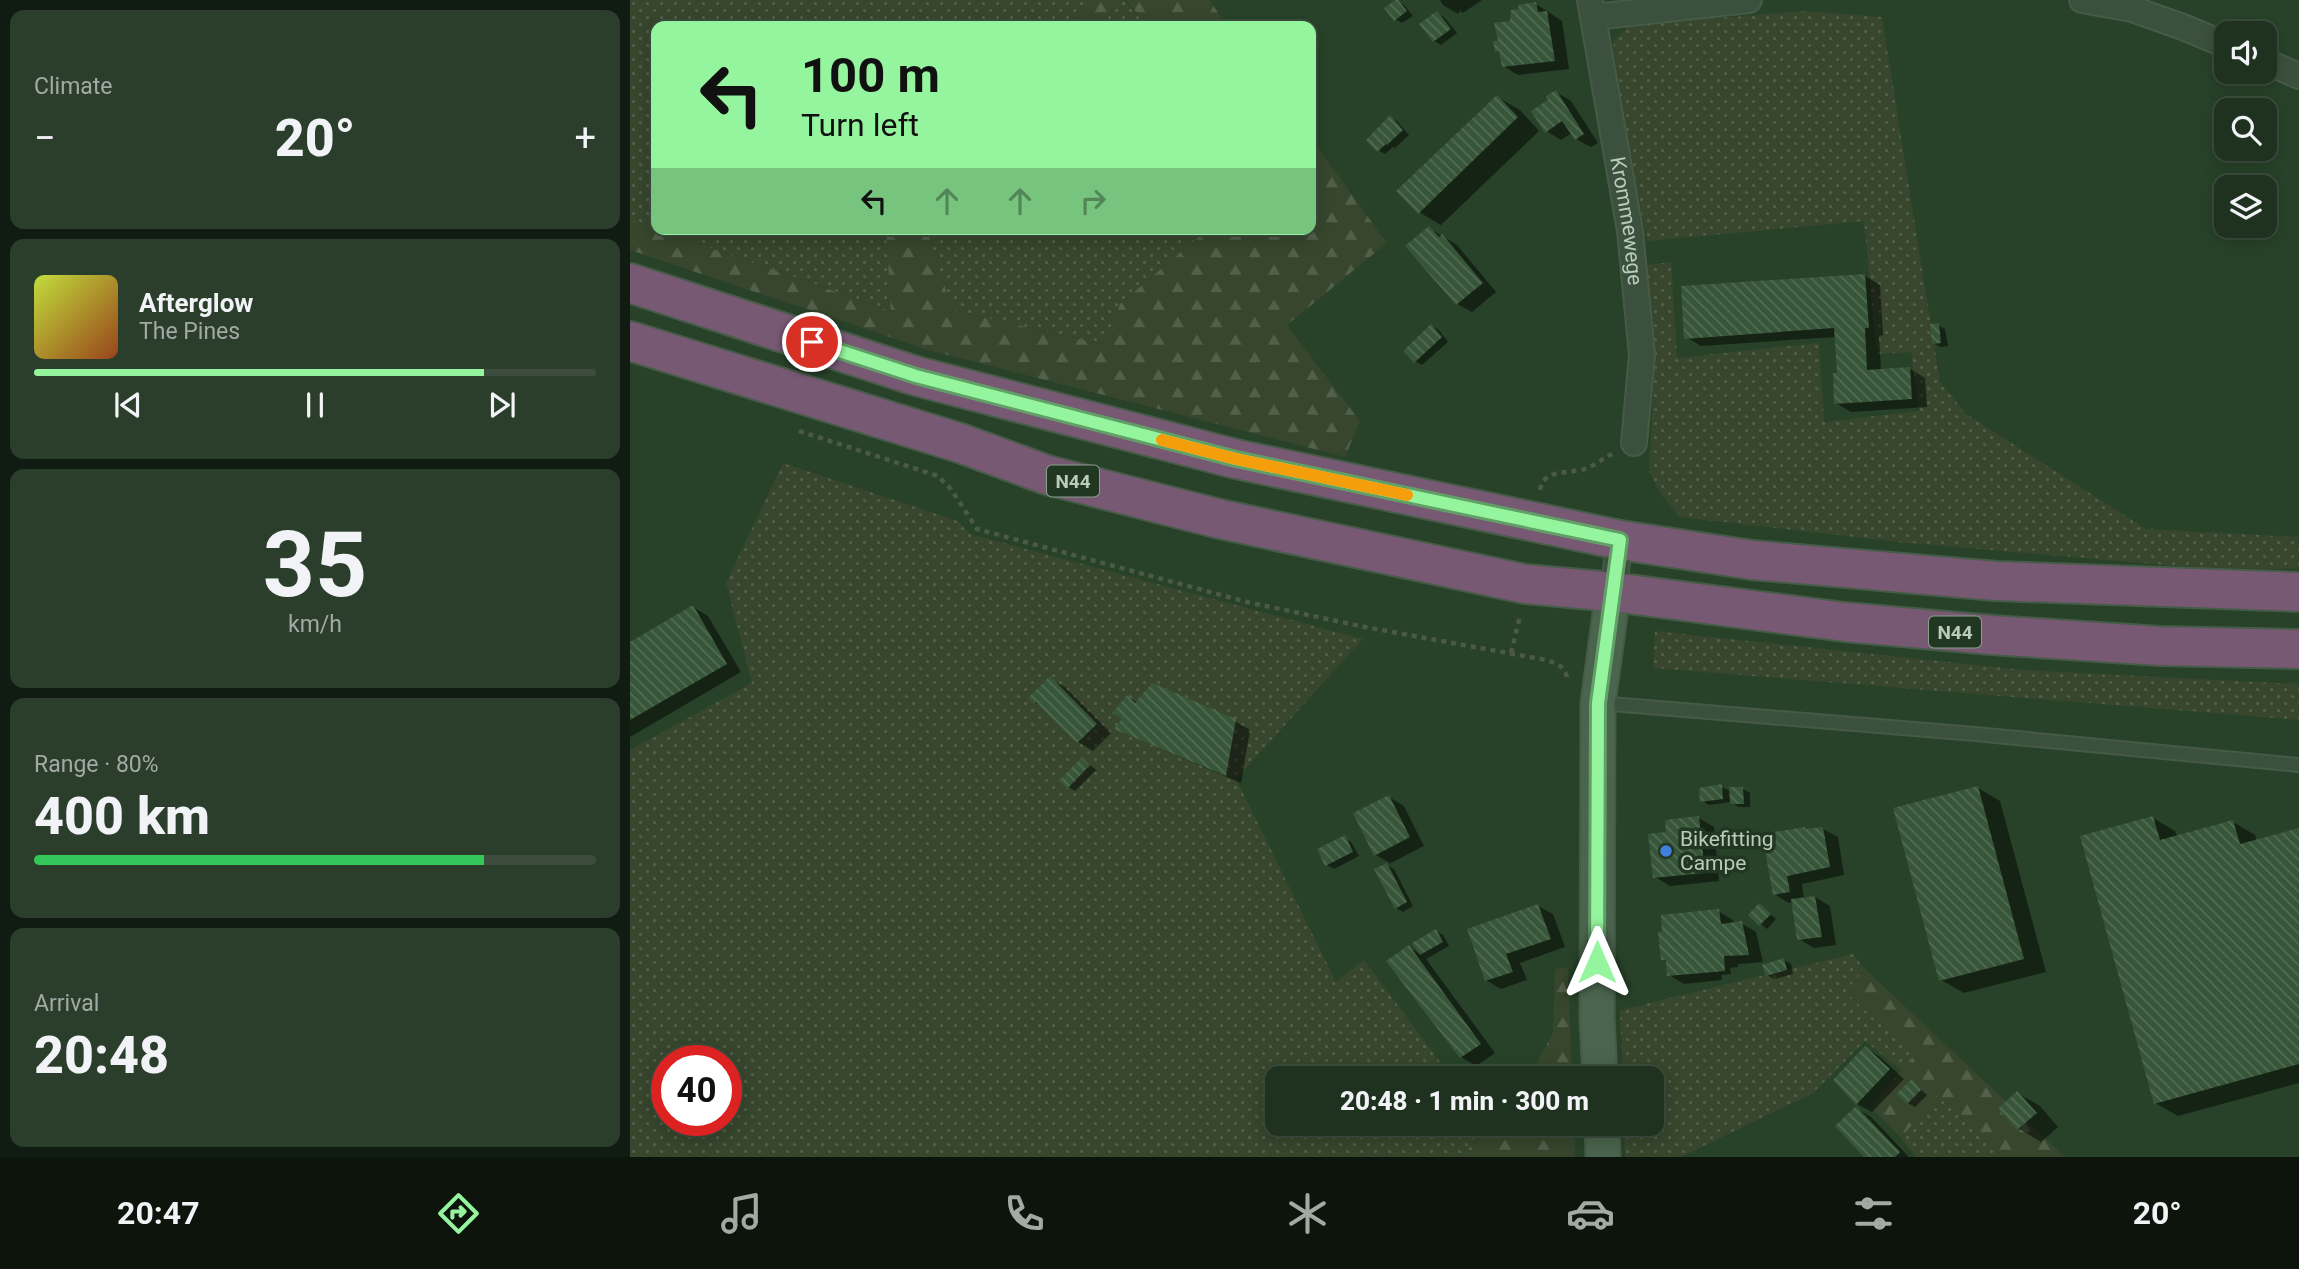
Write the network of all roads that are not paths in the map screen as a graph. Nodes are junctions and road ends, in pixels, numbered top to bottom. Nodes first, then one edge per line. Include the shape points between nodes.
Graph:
1 (1749, 0) edge
2 (2082, 0) edge
3 (1592, 9) edge
4 (2214, 40) edge
5 (2277, 66) edge
6 (2299, 75) edge
7 (630, 283) edge
8 (630, 341) edge
9 (1634, 443) road end
10 (1620, 540) junction
11 (1613, 592) junction
12 (2299, 592) edge
13 (2299, 649) edge
14 (1598, 703) junction
15 (2299, 765) edge
16 (1599, 1066) edge
17 (1602, 1136) edge
18 (1603, 1157) edge

1 - 3 street
2 - 4 street via 2132,9
3 - 9 street, Krommewege via 1632,244 1642,355
5 - 6 street
7 - 10 highway via 929,380 1236,459
8 - 11 highway, N44 via 960,443 1047,475 1220,519 1525,584
10 - 11 street
10 - 12 highway via 1752,560 1996,581
11 - 13 highway, N44 via 1992,635
11 - 14 street
14 - 15 lane
14 - 16 street
17 - 18 street

